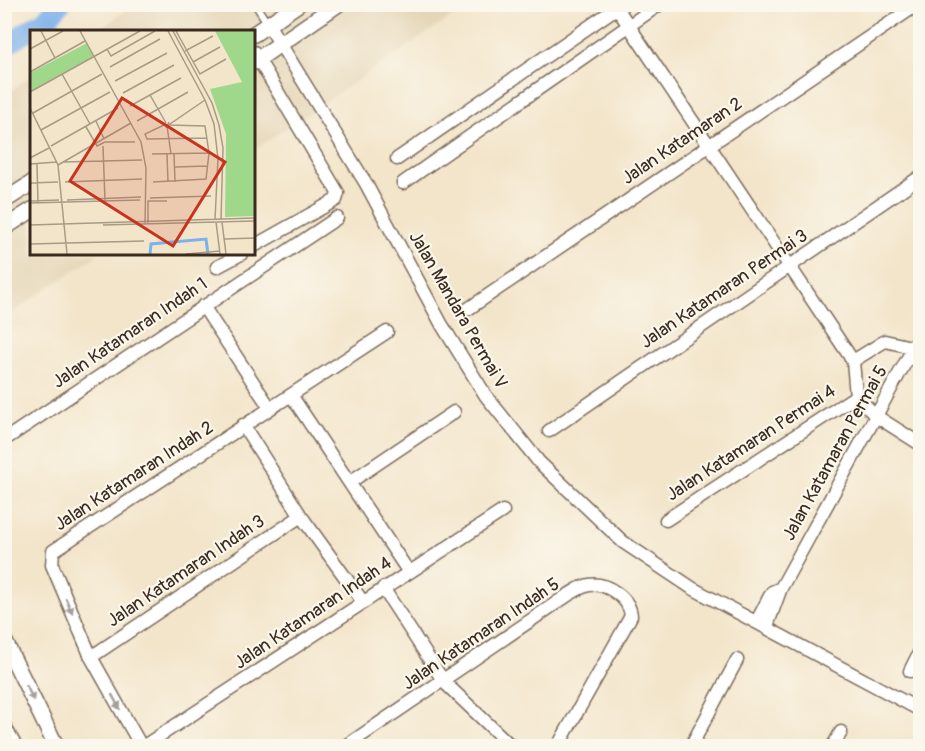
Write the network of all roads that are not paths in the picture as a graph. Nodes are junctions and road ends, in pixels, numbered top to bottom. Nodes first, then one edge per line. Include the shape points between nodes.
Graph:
1 (298, 4) edge
2 (338, 4) edge
3 (660, 4) edge
4 (918, 4) edge
5 (256, 5) edge
6 (618, 6) edge
7 (268, 24) junction
8 (629, 24) junction
9 (255, 33) edge
10 (280, 44) junction
11 (255, 57) edge
12 (708, 144) junction
13 (398, 159) dead end
14 (921, 177) edge
15 (403, 183) dead end
16 (30, 184) edge
17 (4, 201) edge
18 (30, 211) edge
19 (337, 218) dead end
20 (4, 228) edge
21 (255, 245) edge
22 (239, 255) edge
23 (790, 265) junction
24 (217, 267) dead end
25 (202, 306) junction
26 (468, 309) dead end
27 (387, 332) dead end
28 (919, 343) edge
29 (853, 361) junction
30 (291, 395) junction
31 (856, 396) junction
32 (270, 408) junction
33 (454, 412) dead end
34 (876, 416) junction
35 (243, 425) junction
36 (549, 431) dead end
37 (4, 440) edge
38 (921, 444) edge
39 (350, 482) junction
40 (503, 511) dead end
41 (301, 516) junction
42 (666, 520) dead end
43 (408, 571) junction
44 (383, 588) junction
45 (363, 602) junction
46 (762, 623) junction
47 (4, 640) edge
48 (921, 651) edge
49 (91, 657) junction
50 (737, 660) dead end
51 (910, 671) dead end
52 (444, 682) junction
53 (921, 710) edge
54 (4, 728) edge
55 (841, 732) dead end
56 (14, 747) edge
57 (56, 747) edge
58 (143, 747) edge
59 (346, 747) edge
60 (511, 747) edge
61 (558, 747) edge
62 (690, 747) edge
63 (833, 747) edge

1 - 7 street
2 - 10 street
3 - 8 street
4 - 12 street, Jalan Katamaran 2
5 - 7 lane
6 - 8 street
6 - 13 street
7 - 9 street
7 - 10 street, Jalan Mandara Permai V
8 - 12 street
8 - 15 street
10 - 11 street
10 - 46 street, Jalan Mandara Permai V via 365,182 448,335 486,396 539,462 623,542 692,588
11 - 21 street via 338,193 336,200
12 - 23 street
12 - 26 street, Jalan Katamaran 2
14 - 23 street, Jalan Katamaran Permai 3
16 - 17 street
18 - 20 street
19 - 25 street, Jalan Katamaran Indah 1
22 - 24 street, Jalan Katamaran Indah 1
23 - 29 street
23 - 36 street, Jalan Katamaran Permai 3
25 - 32 street
25 - 37 street, Jalan Katamaran Indah 1
27 - 30 street, Jalan Katamaran Indah 2
28 - 29 street via 885,341
28 - 34 street, Jalan Katamaran Permai 5
29 - 31 street
30 - 32 street, Jalan Katamaran Indah 2
30 - 39 street
31 - 34 street
31 - 42 street, Jalan Katamaran Permai 4
32 - 35 street, Jalan Katamaran Indah 2
33 - 39 street
34 - 38 street
34 - 46 street, Jalan Katamaran Permai 5 via 781,588 772,592
35 - 41 street
35 -> 49 street, Jalan Katamaran Indah 2 via 51,555
39 - 43 street
40 - 43 street, Jalan Katamaran Indah 4
41 - 45 street
41 - 49 street, Jalan Katamaran Indah 3
43 - 44 street, Jalan Katamaran Indah 4
44 - 45 street, Jalan Katamaran Indah 4
44 - 52 street
45 - 58 street, Jalan Katamaran Indah 4
46 - 53 street, Jalan Mandara Permai V
47 -> 57 street
48 - 51 street
49 -> 58 street, Jalan Katamaran Indah 2
50 - 62 street
52 - 59 street, Jalan Katamaran Indah 5
52 - 60 street
52 - 61 street, Jalan Katamaran Indah 5 via 568,595 587,585 611,589 627,605 631,616
54 - 56 street
55 - 63 street

